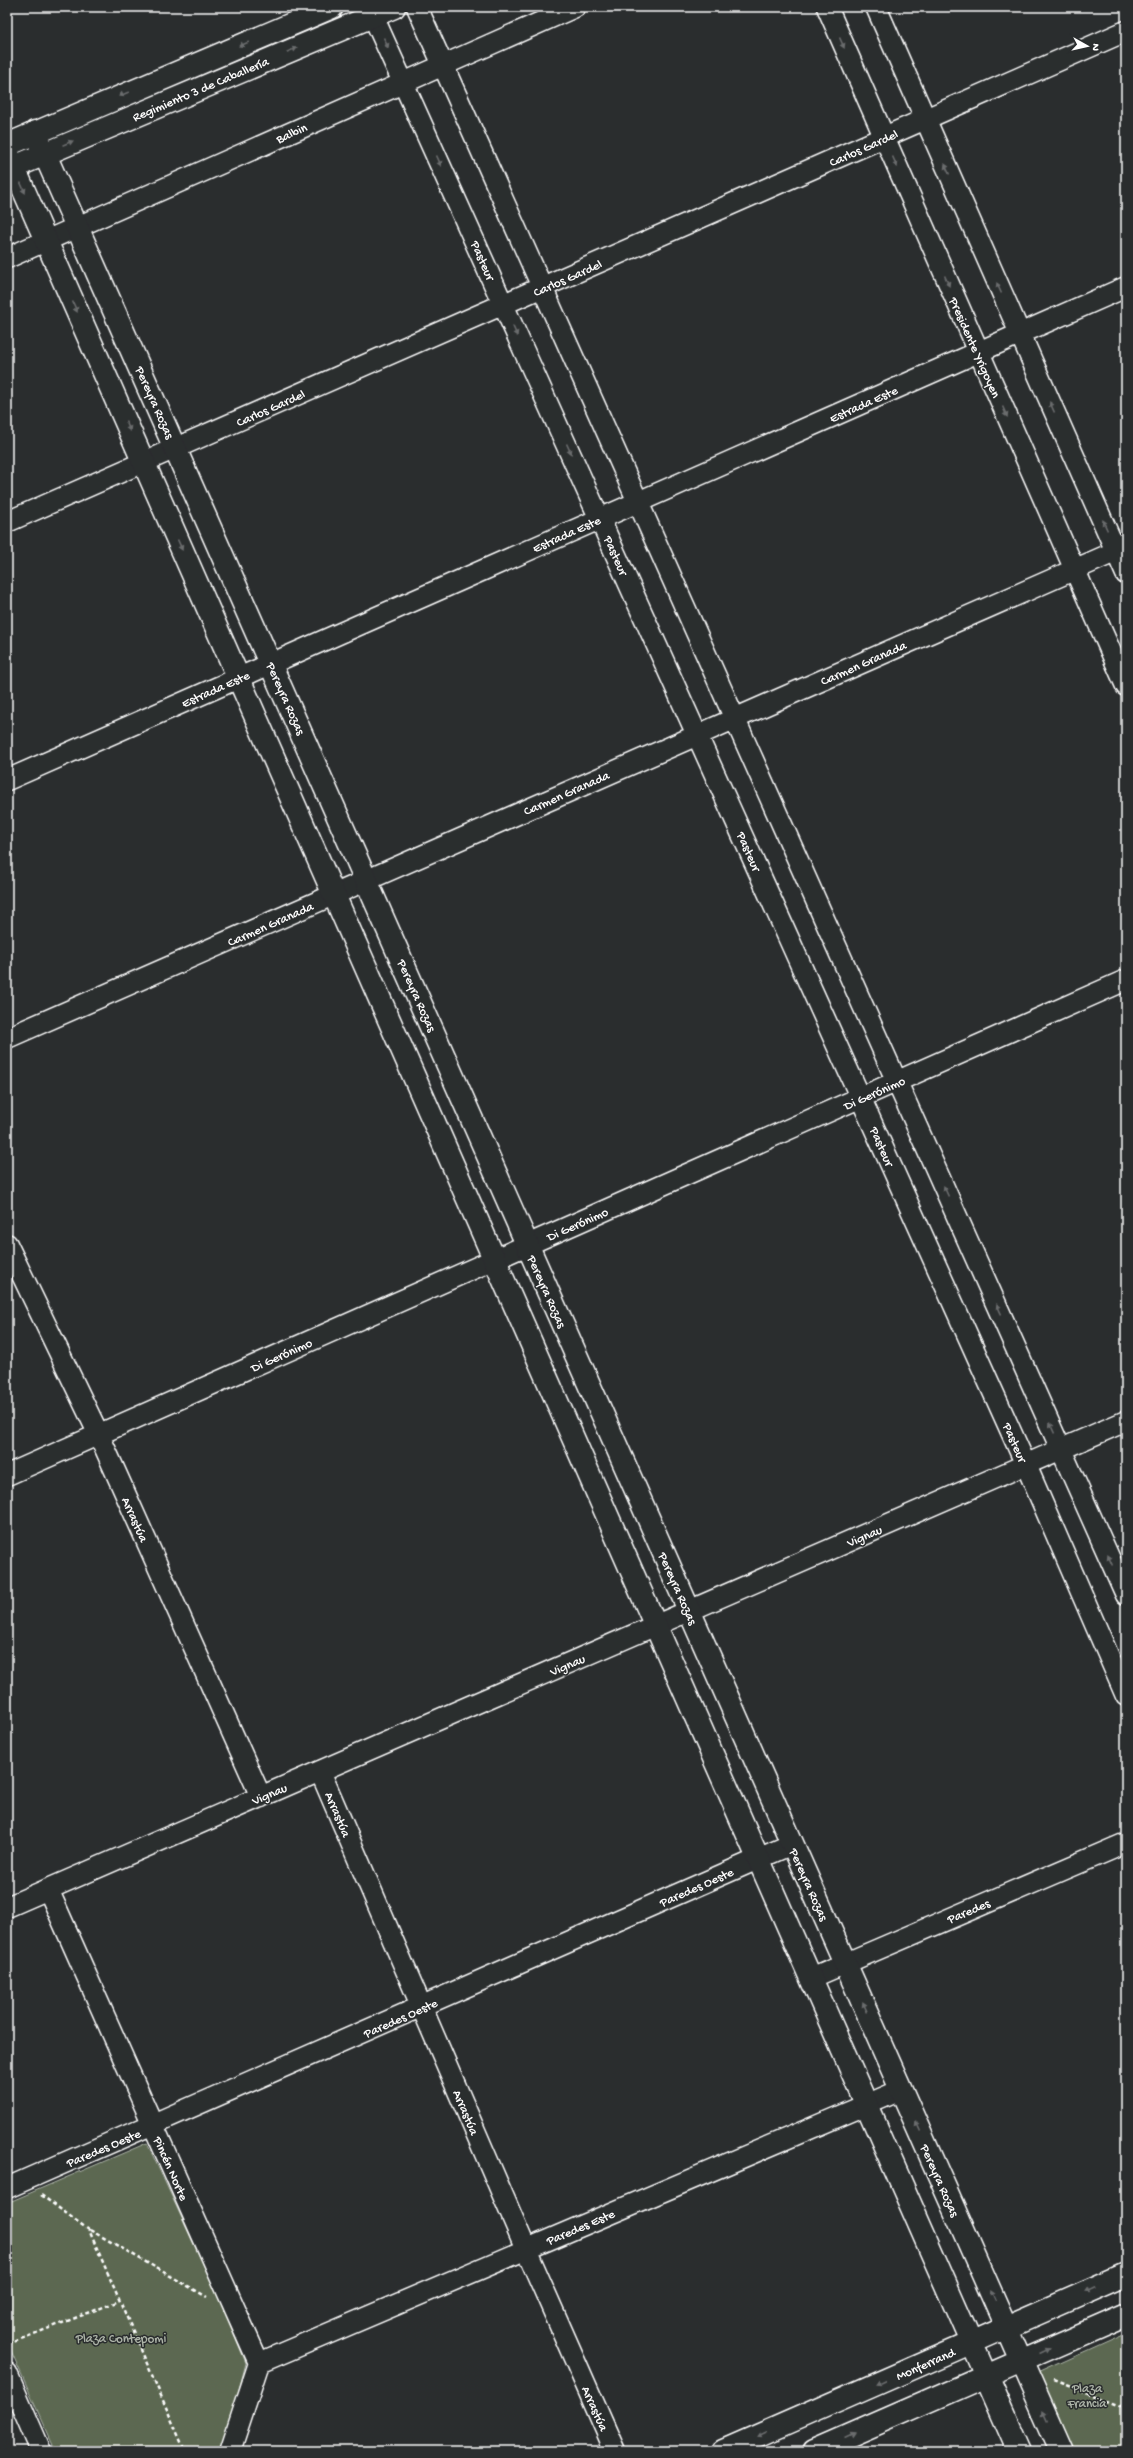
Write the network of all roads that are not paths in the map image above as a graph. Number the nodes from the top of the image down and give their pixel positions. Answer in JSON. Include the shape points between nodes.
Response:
{"nodes":[{"id":1,"x":332,"y":7,"type":"edge"},
{"id":2,"x":394,"y":7,"type":"edge"},
{"id":3,"x":417,"y":7,"type":"edge"},
{"id":4,"x":574,"y":7,"type":"edge"},
{"id":5,"x":827,"y":7,"type":"edge"},
{"id":6,"x":876,"y":7,"type":"edge"},
{"id":7,"x":372,"y":12,"type":"edge"},
{"id":8,"x":1126,"y":32,"type":"edge"},
{"id":9,"x":443,"y":65,"type":"junction"},
{"id":10,"x":404,"y":83,"type":"junction"},
{"id":11,"x":925,"y":120,"type":"junction"},
{"id":12,"x":35,"y":132,"type":"junction"},
{"id":13,"x":884,"y":138,"type":"junction"},
{"id":14,"x":7,"y":145,"type":"edge"},
{"id":15,"x":44,"y":153,"type":"junction"},
{"id":16,"x":9,"y":163,"type":"edge"},
{"id":17,"x":78,"y":226,"type":"junction"},
{"id":18,"x":46,"y":240,"type":"junction"},
{"id":19,"x":7,"y":258,"type":"edge"},
{"id":20,"x":1126,"y":287,"type":"edge"},
{"id":21,"x":542,"y":288,"type":"junction"},
{"id":22,"x":504,"y":305,"type":"junction"},
{"id":23,"x":1020,"y":334,"type":"junction"},
{"id":24,"x":978,"y":352,"type":"junction"},
{"id":25,"x":176,"y":448,"type":"junction"},
{"id":26,"x":144,"y":462,"type":"junction"},
{"id":27,"x":638,"y":502,"type":"junction"},
{"id":28,"x":600,"y":518,"type":"junction"},
{"id":29,"x":7,"y":522,"type":"edge"},
{"id":30,"x":1121,"y":549,"type":"edge"},
{"id":31,"x":1075,"y":570,"type":"junction"},
{"id":32,"x":1126,"y":574,"type":"edge"},
{"id":33,"x":271,"y":663,"type":"junction"},
{"id":34,"x":238,"y":678,"type":"junction"},
{"id":35,"x":1126,"y":686,"type":"edge"},
{"id":36,"x":735,"y":718,"type":"junction"},
{"id":37,"x":698,"y":735,"type":"junction"},
{"id":38,"x":7,"y":780,"type":"edge"},
{"id":39,"x":367,"y":880,"type":"junction"},
{"id":40,"x":334,"y":894,"type":"junction"},
{"id":41,"x":1126,"y":980,"type":"edge"},
{"id":42,"x":7,"y":1038,"type":"edge"},
{"id":43,"x":897,"y":1081,"type":"junction"},
{"id":44,"x":861,"y":1098,"type":"junction"},
{"id":45,"x":7,"y":1244,"type":"edge"},
{"id":46,"x":528,"y":1245,"type":"junction"},
{"id":47,"x":495,"y":1259,"type":"junction"},
{"id":48,"x":1126,"y":1421,"type":"edge"},
{"id":49,"x":99,"y":1435,"type":"junction"},
{"id":50,"x":1062,"y":1449,"type":"junction"},
{"id":51,"x":1026,"y":1465,"type":"junction"},
{"id":52,"x":7,"y":1475,"type":"edge"},
{"id":53,"x":1126,"y":1595,"type":"edge"},
{"id":54,"x":690,"y":1611,"type":"junction"},
{"id":55,"x":656,"y":1626,"type":"junction"},
{"id":56,"x":1126,"y":1696,"type":"edge"},
{"id":57,"x":320,"y":1771,"type":"junction"},
{"id":58,"x":261,"y":1797,"type":"junction"},
{"id":59,"x":1126,"y":1843,"type":"edge"},
{"id":60,"x":792,"y":1844,"type":"junction"},
{"id":61,"x":758,"y":1858,"type":"junction"},
{"id":62,"x":48,"y":1889,"type":"junction"},
{"id":63,"x":7,"y":1907,"type":"edge"},
{"id":64,"x":845,"y":1963,"type":"junction"},
{"id":65,"x":811,"y":1978,"type":"junction"},
{"id":66,"x":422,"y":2007,"type":"junction"},
{"id":67,"x":901,"y":2090,"type":"junction"},
{"id":68,"x":867,"y":2104,"type":"junction"},
{"id":69,"x":153,"y":2126,"type":"junction"},
{"id":70,"x":7,"y":2188,"type":"edge"},
{"id":71,"x":526,"y":2249,"type":"junction"},
{"id":72,"x":1126,"y":2275,"type":"edge"},
{"id":73,"x":1126,"y":2315,"type":"edge"},
{"id":74,"x":1006,"y":2327,"type":"junction"},
{"id":75,"x":972,"y":2342,"type":"junction"},
{"id":76,"x":1021,"y":2360,"type":"junction"},
{"id":77,"x":259,"y":2363,"type":"junction"},
{"id":78,"x":7,"y":2373,"type":"edge"},
{"id":79,"x":986,"y":2376,"type":"junction"},
{"id":80,"x":41,"y":2451,"type":"edge"},
{"id":81,"x":230,"y":2451,"type":"edge"},
{"id":82,"x":615,"y":2451,"type":"edge"},
{"id":83,"x":723,"y":2451,"type":"edge"},
{"id":84,"x":814,"y":2451,"type":"edge"},
{"id":85,"x":1019,"y":2451,"type":"edge"},
{"id":86,"x":1061,"y":2451,"type":"edge"}],
"edges":[{"from":1,"to":12,"type":"street","name":"Regimiento 3 de Caballería","one_way":true},
{"from":2,"to":7,"type":"street","name":"Regimiento 3 de Caballería"},
{"from":3,"to":9,"type":"street"},
{"from":4,"to":9,"type":"street","name":"Balbin"},
{"from":5,"to":13,"type":"street","name":"Presidente Yrigoyen","one_way":true},
{"from":6,"to":11,"type":"street"},
{"from":7,"to":10,"type":"street","name":"Pasteur","one_way":true},
{"from":15,"to":7,"type":"street","name":"Regimiento 3 de Caballería","one_way":true},
{"from":8,"to":11,"type":"street","name":"Carlos Gardel"},
{"from":9,"to":10,"type":"street","name":"Balbin"},
{"from":9,"to":21,"type":"street"},
{"from":10,"to":17,"type":"street","name":"Balbin"},
{"from":10,"to":22,"type":"street","name":"Pasteur","one_way":true},
{"from":11,"to":13,"type":"street","name":"Carlos Gardel"},
{"from":23,"to":11,"type":"street","one_way":true},
{"from":12,"to":14,"type":"street","name":"Regimiento 3 de Caballería"},
{"from":12,"to":15,"type":"street","name":"Pereyra Rozas"},
{"from":13,"to":21,"type":"street","name":"Carlos Gardel"},
{"from":13,"to":24,"type":"street","name":"Presidente Yrigoyen","one_way":true},
{"from":15,"to":16,"type":"street","name":"Regimiento 3 de Caballería"},
{"from":15,"to":17,"type":"street","name":"Pereyra Rozas"},
{"from":16,"to":18,"type":"street","one_way":true},
{"from":17,"to":18,"type":"street","name":"Balbin"},
{"from":17,"to":25,"type":"street","name":"Pereyra Rozas"},
{"from":18,"to":19,"type":"street","name":"Balbin"},
{"from":18,"to":26,"type":"street","one_way":true},
{"from":20,"to":23,"type":"street","name":"Estrada Este"},
{"from":21,"to":22,"type":"street","name":"Carlos Gardel"},
{"from":21,"to":27,"type":"street"},
{"from":22,"to":25,"type":"street","name":"Carlos Gardel"},
{"from":22,"to":28,"type":"street","name":"Pasteur","one_way":true},
{"from":23,"to":24,"type":"street","name":"Estrada Este"},
{"from":30,"to":23,"type":"street","one_way":true},
{"from":24,"to":27,"type":"street","name":"Estrada Este"},
{"from":24,"to":31,"type":"street","name":"Presidente Yrigoyen","one_way":true},
{"from":25,"to":26,"type":"street","name":"Carlos Gardel"},
{"from":25,"to":33,"type":"street","name":"Pereyra Rozas"},
{"from":26,"to":29,"type":"street","name":"Carlos Gardel"},
{"from":26,"to":34,"type":"street","one_way":true},
{"from":27,"to":28,"type":"street","name":"Estrada Este"},
{"from":27,"to":36,"type":"street"},
{"from":28,"to":33,"type":"street","name":"Estrada Este"},
{"from":28,"to":37,"type":"street","name":"Pasteur"},
{"from":30,"to":31,"type":"street","name":"Carmen Granada"},
{"from":30,"to":32,"type":"street"},
{"from":31,"to":35,"type":"street","name":"Presidente Yrigoyen"},
{"from":31,"to":36,"type":"street","name":"Carmen Granada"},
{"from":33,"to":34,"type":"street","name":"Estrada Este"},
{"from":33,"to":39,"type":"street","name":"Pereyra Rozas"},
{"from":34,"to":38,"type":"street","name":"Estrada Este"},
{"from":34,"to":40,"type":"street"},
{"from":36,"to":37,"type":"street","name":"Carmen Granada"},
{"from":36,"to":43,"type":"street"},
{"from":37,"to":39,"type":"street","name":"Carmen Granada"},
{"from":37,"to":44,"type":"street","name":"Pasteur"},
{"from":39,"to":40,"type":"street","name":"Carmen Granada"},
{"from":39,"to":46,"type":"street","name":"Pereyra Rozas"},
{"from":40,"to":42,"type":"street","name":"Carmen Granada"},
{"from":40,"to":47,"type":"street"},
{"from":41,"to":43,"type":"street","name":"Di Gerónimo"},
{"from":43,"to":44,"type":"street","name":"Di Gerónimo"},
{"from":50,"to":43,"type":"street","one_way":true},
{"from":44,"to":46,"type":"street","name":"Di Gerónimo"},
{"from":44,"to":51,"type":"street","name":"Pasteur"},
{"from":45,"to":49,"type":"street","name":"Arrastúa"},
{"from":46,"to":47,"type":"street","name":"Di Gerónimo"},
{"from":46,"to":54,"type":"street","name":"Pereyra Rozas"},
{"from":47,"to":49,"type":"street","name":"Di Gerónimo"},
{"from":47,"to":55,"type":"street"},
{"from":48,"to":50,"type":"street","name":"Vignau"},
{"from":49,"to":52,"type":"street","name":"Di Gerónimo"},
{"from":49,"to":58,"type":"street","name":"Arrastúa"},
{"from":50,"to":51,"type":"street","name":"Vignau"},
{"from":53,"to":50,"type":"street","one_way":true},
{"from":51,"to":54,"type":"street","name":"Vignau"},
{"from":51,"to":56,"type":"street","name":"Pasteur"},
{"from":54,"to":55,"type":"street","name":"Vignau"},
{"from":54,"to":60,"type":"street","name":"Pereyra Rozas"},
{"from":55,"to":57,"type":"street","name":"Vignau"},
{"from":55,"to":61,"type":"street"},
{"from":57,"to":58,"type":"street","name":"Vignau"},
{"from":57,"to":66,"type":"street","name":"Arrastúa"},
{"from":58,"to":62,"type":"street","name":"Vignau"},
{"from":59,"to":64,"type":"street","name":"Paredes"},
{"from":60,"to":61,"type":"street","name":"Paredes Oeste"},
{"from":60,"to":64,"type":"street","name":"Pereyra Rozas"},
{"from":61,"to":65,"type":"street"},
{"from":61,"to":66,"type":"street","name":"Paredes Oeste"},
{"from":62,"to":63,"type":"street","name":"Vignau"},
{"from":62,"to":69,"type":"street","name":"Pincén Norte"},
{"from":64,"to":65,"type":"street","name":"Paredes"},
{"from":67,"to":64,"type":"street","name":"Pereyra Rozas","one_way":true},
{"from":65,"to":68,"type":"street"},
{"from":66,"to":69,"type":"street","name":"Paredes Oeste"},
{"from":66,"to":71,"type":"street","name":"Arrastúa"},
{"from":67,"to":68,"type":"street","name":"Paredes Este"},
{"from":74,"to":67,"type":"street","name":"Pereyra Rozas","one_way":true},
{"from":68,"to":71,"type":"street","name":"Paredes Este"},
{"from":68,"to":75,"type":"street"},
{"from":69,"to":70,"type":"street","name":"Paredes Oeste"},
{"from":69,"to":77,"type":"street","name":"Pincén Norte"},
{"from":71,"to":77,"type":"street","name":"Paredes Este"},
{"from":71,"to":82,"type":"street","name":"Arrastúa"},
{"from":72,"to":74,"type":"street","name":"Monferrand","one_way":true},
{"from":76,"to":73,"type":"street","one_way":true},
{"from":74,"to":75,"type":"street","name":"Monferrand"},
{"from":74,"to":76,"type":"street","name":"Pereyra Rozas"},
{"from":75,"to":79,"type":"street"},
{"from":75,"to":83,"type":"street","name":"Monferrand","one_way":true},
{"from":76,"to":79,"type":"street"},
{"from":86,"to":76,"type":"street","name":"Pereyra Rozas","one_way":true},
{"from":77,"to":81,"type":"street"},
{"from":78,"to":80,"type":"street"},
{"from":84,"to":79,"type":"street","one_way":true},
{"from":79,"to":85,"type":"street"}]}
